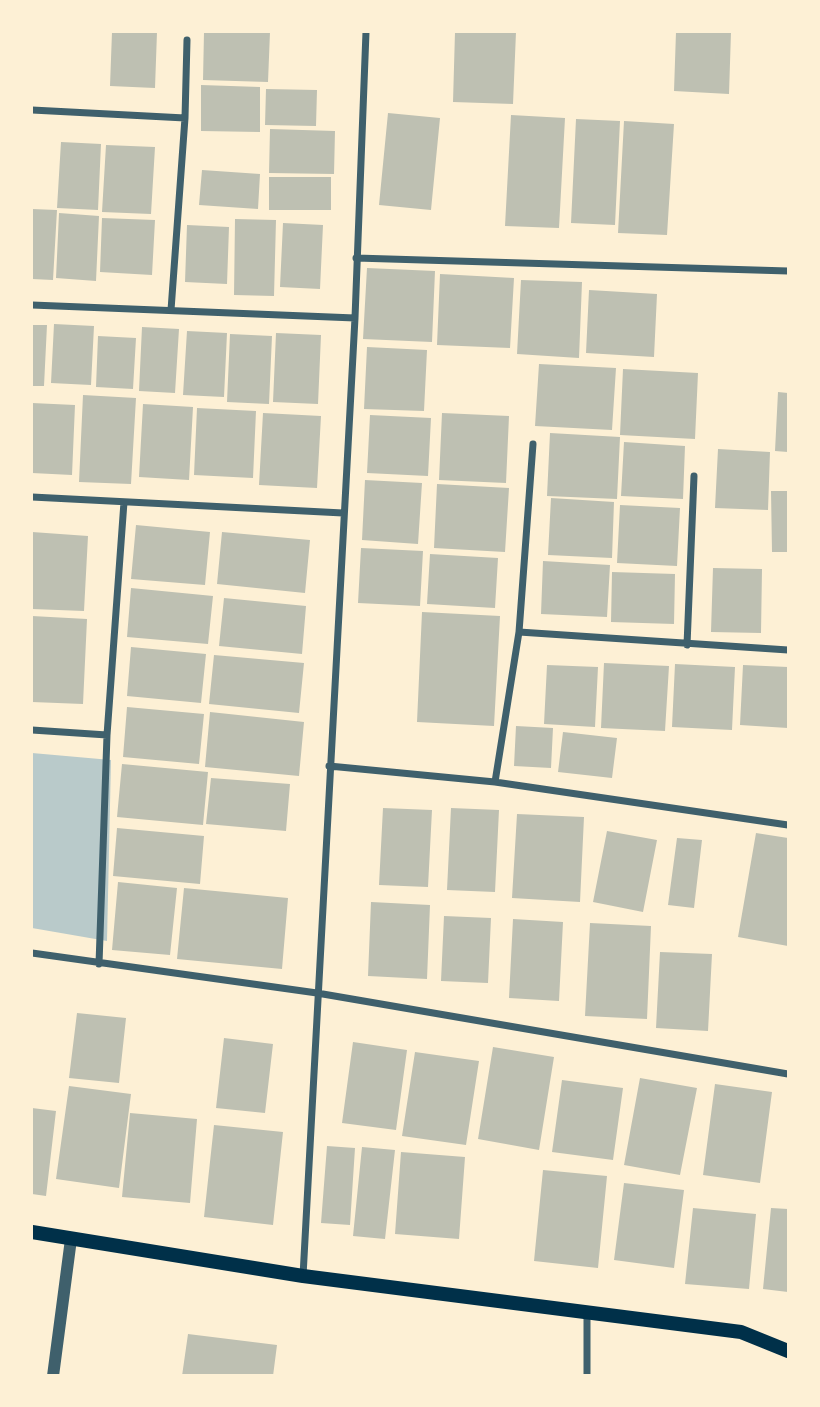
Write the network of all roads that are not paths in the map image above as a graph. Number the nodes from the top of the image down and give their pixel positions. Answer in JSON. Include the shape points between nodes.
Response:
{"nodes":[{"id":1,"x":366,"y":32,"type":"edge"},
{"id":2,"x":187,"y":40,"type":"dead end"},
{"id":3,"x":32,"y":110,"type":"edge"},
{"id":4,"x":185,"y":118,"type":"junction"},
{"id":5,"x":356,"y":258,"type":"junction"},
{"id":6,"x":789,"y":271,"type":"edge"},
{"id":7,"x":32,"y":305,"type":"edge"},
{"id":8,"x":171,"y":310,"type":"junction"},
{"id":9,"x":355,"y":318,"type":"junction"},
{"id":10,"x":533,"y":444,"type":"dead end"},
{"id":11,"x":694,"y":476,"type":"dead end"},
{"id":12,"x":32,"y":497,"type":"edge"},
{"id":13,"x":124,"y":502,"type":"junction"},
{"id":14,"x":342,"y":513,"type":"junction"},
{"id":15,"x":519,"y":632,"type":"junction"},
{"id":16,"x":687,"y":645,"type":"junction"},
{"id":17,"x":789,"y":650,"type":"edge"},
{"id":18,"x":32,"y":730,"type":"edge"},
{"id":19,"x":107,"y":735,"type":"junction"},
{"id":20,"x":329,"y":766,"type":"junction"},
{"id":21,"x":495,"y":782,"type":"junction"},
{"id":22,"x":789,"y":825,"type":"edge"},
{"id":23,"x":32,"y":953,"type":"edge"},
{"id":24,"x":99,"y":964,"type":"junction"},
{"id":25,"x":317,"y":993,"type":"junction"},
{"id":26,"x":789,"y":1073,"type":"edge"},
{"id":27,"x":32,"y":1232,"type":"edge"},
{"id":28,"x":71,"y":1239,"type":"junction"},
{"id":29,"x":303,"y":1276,"type":"junction"},
{"id":30,"x":587,"y":1311,"type":"junction"},
{"id":31,"x":789,"y":1351,"type":"edge"},
{"id":32,"x":53,"y":1376,"type":"edge"},
{"id":33,"x":587,"y":1376,"type":"edge"}],
"edges":[{"from":1,"to":5,"type":"street"},
{"from":2,"to":4,"type":"street"},
{"from":3,"to":4,"type":"street"},
{"from":4,"to":8,"type":"street"},
{"from":5,"to":6,"type":"street"},
{"from":5,"to":9,"type":"street"},
{"from":7,"to":8,"type":"street"},
{"from":8,"to":9,"type":"street"},
{"from":9,"to":14,"type":"street"},
{"from":10,"to":15,"type":"street"},
{"from":11,"to":16,"type":"street"},
{"from":12,"to":13,"type":"street"},
{"from":13,"to":14,"type":"street"},
{"from":13,"to":19,"type":"street"},
{"from":14,"to":20,"type":"street"},
{"from":15,"to":16,"type":"street"},
{"from":15,"to":21,"type":"street"},
{"from":16,"to":17,"type":"street"},
{"from":18,"to":19,"type":"street"},
{"from":19,"to":24,"type":"street"},
{"from":20,"to":21,"type":"street"},
{"from":20,"to":25,"type":"street"},
{"from":21,"to":22,"type":"street"},
{"from":23,"to":24,"type":"street"},
{"from":24,"to":25,"type":"street"},
{"from":25,"to":26,"type":"street"},
{"from":25,"to":29,"type":"street"},
{"from":27,"to":28,"type":"main road"},
{"from":28,"to":29,"type":"main road"},
{"from":28,"to":32,"type":"street"},
{"from":29,"to":30,"type":"main road"},
{"from":30,"to":31,"type":"main road","via":[[741,1332]]},
{"from":30,"to":33,"type":"street"}]}
